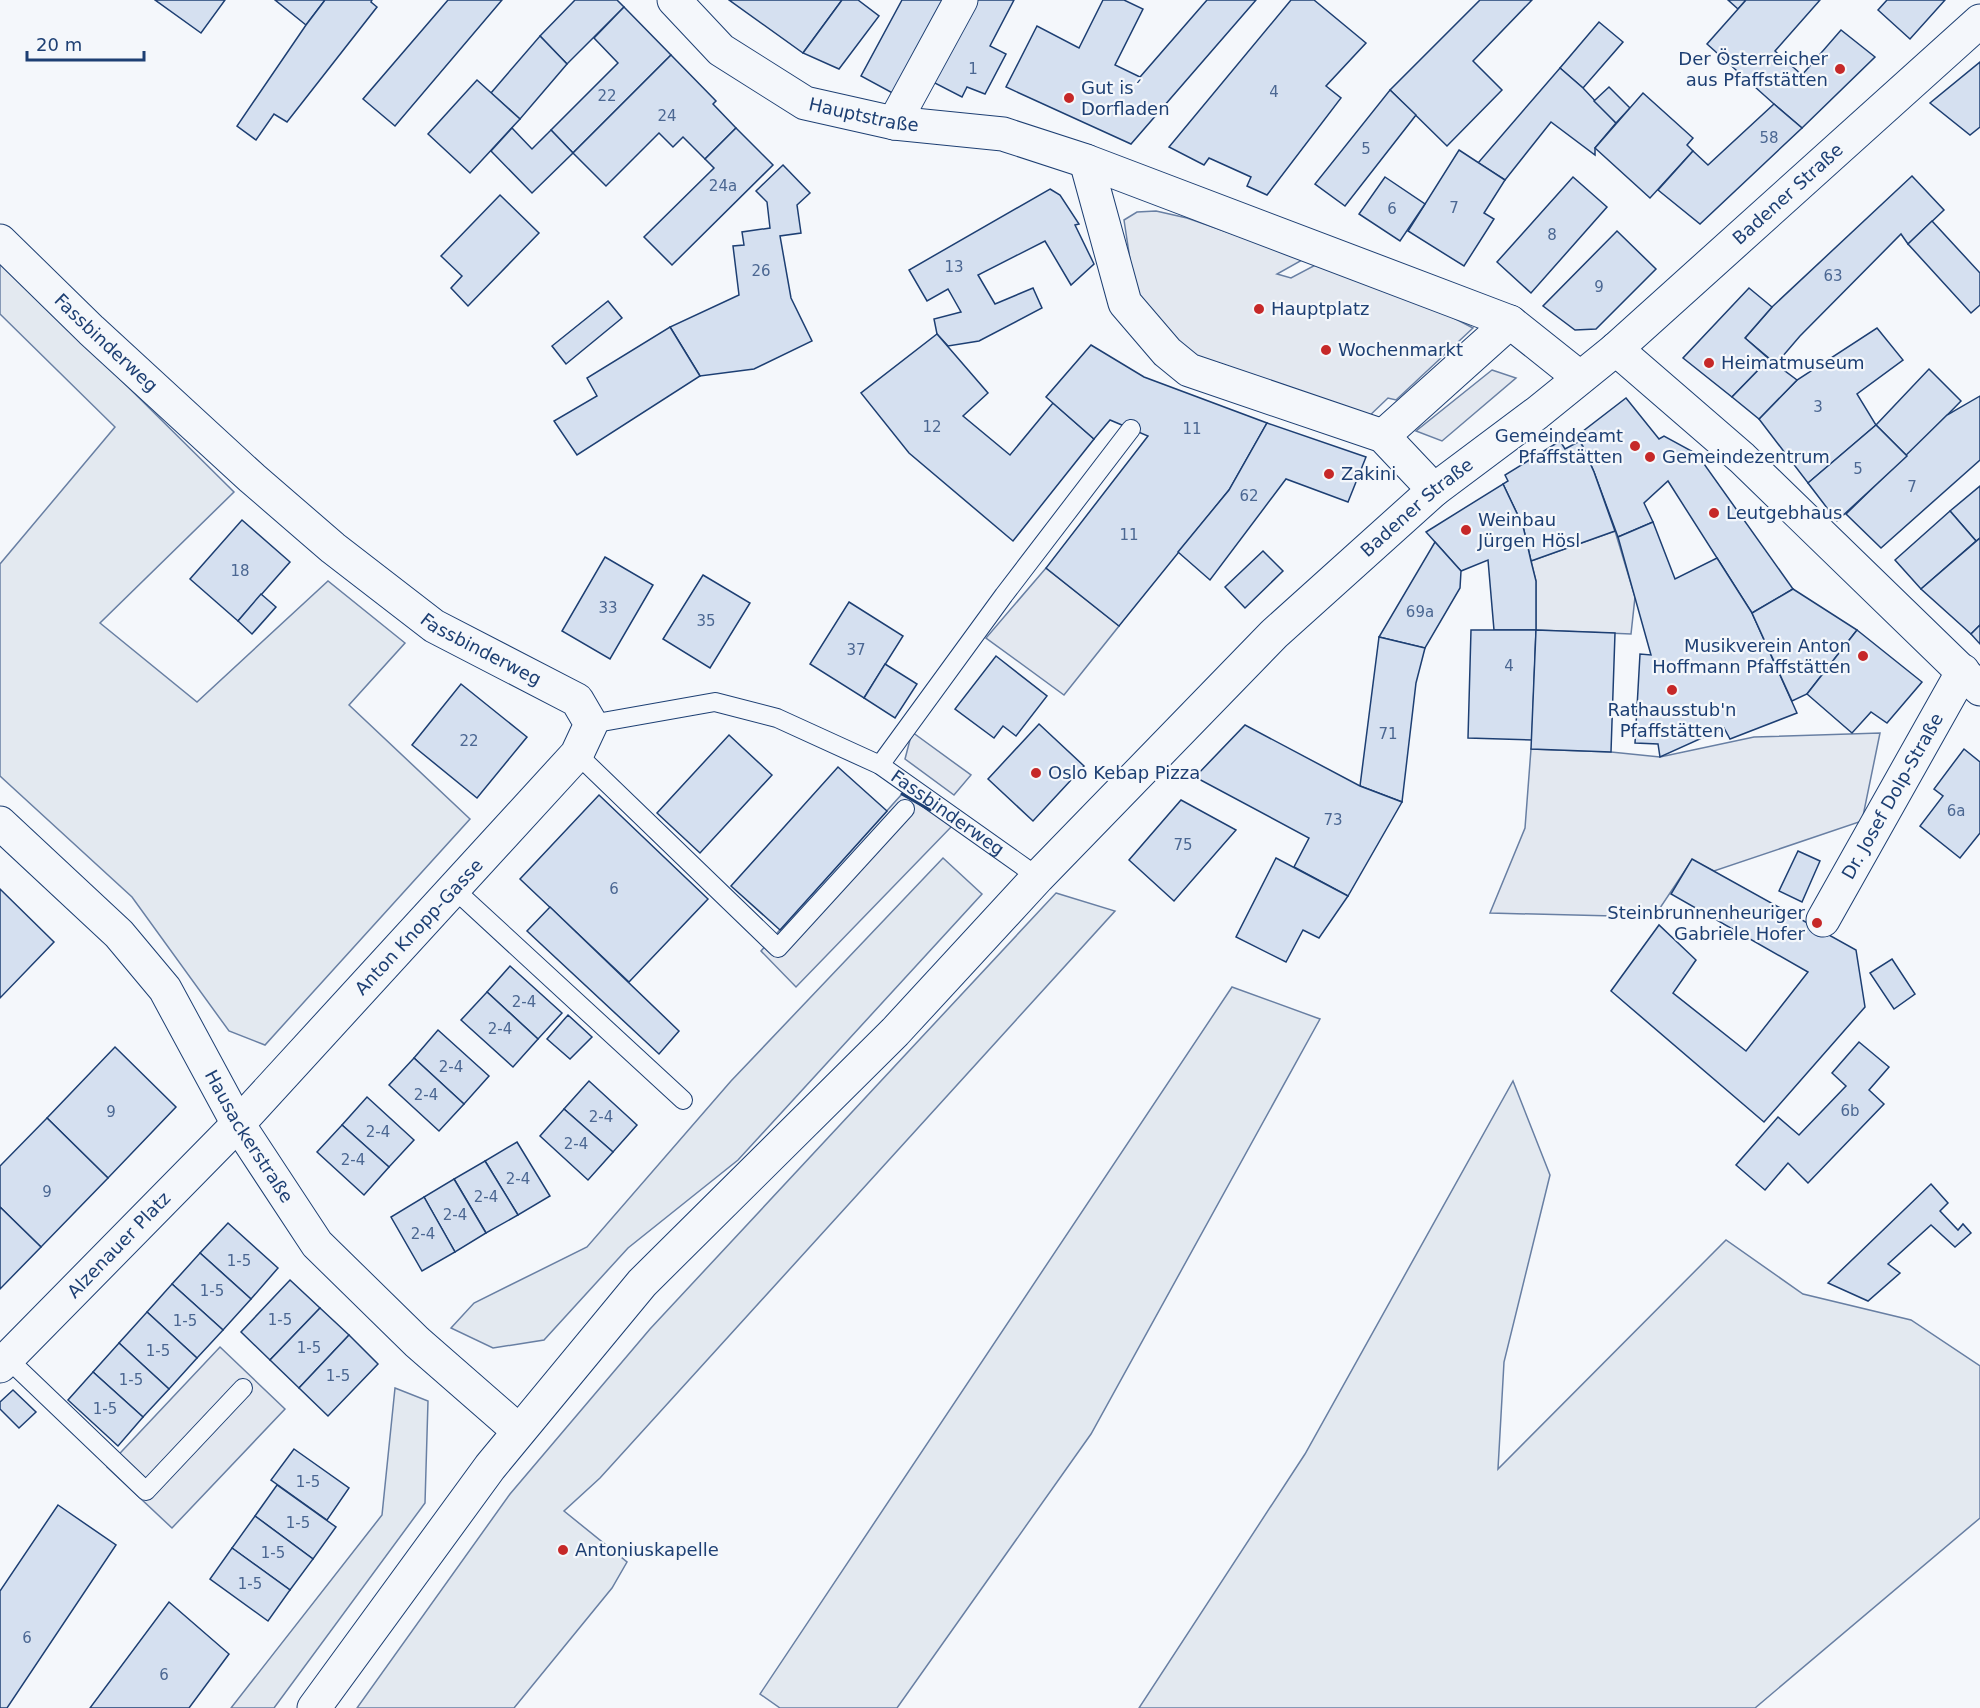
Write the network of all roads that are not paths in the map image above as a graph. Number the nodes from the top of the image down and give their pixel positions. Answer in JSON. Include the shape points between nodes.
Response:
{"nodes":[{"id":1,"x":674,"y":0,"type":"edge"},
{"id":2,"x":961,"y":0,"type":"edge"},
{"id":3,"x":1980,"y":21,"type":"edge"},
{"id":4,"x":894,"y":123,"type":"junction"},
{"id":5,"x":1086,"y":161,"type":"junction"},
{"id":6,"x":0,"y":241,"type":"edge"},
{"id":7,"x":1510,"y":322,"type":"junction"},
{"id":8,"x":1616,"y":349,"type":"junction"},
{"id":9,"x":1579,"y":377,"type":"junction"},
{"id":10,"x":1131,"y":429,"type":"dead end"},
{"id":11,"x":1383,"y":436,"type":"junction"},
{"id":12,"x":1434,"y":490,"type":"junction"},
{"id":13,"x":1972,"y":680,"type":"edge"},
{"id":14,"x":591,"y":724,"type":"junction"},
{"id":15,"x":577,"y":754,"type":"junction"},
{"id":16,"x":880,"y":765,"type":"junction"},
{"id":17,"x":904,"y":809,"type":"dead end"},
{"id":18,"x":0,"y":823,"type":"edge"},
{"id":19,"x":1038,"y":877,"type":"junction"},
{"id":20,"x":454,"y":889,"type":"junction"},
{"id":21,"x":1823,"y":920,"type":"dead end"},
{"id":22,"x":683,"y":1100,"type":"dead end"},
{"id":23,"x":238,"y":1124,"type":"junction"},
{"id":24,"x":4,"y":1363,"type":"edge"},
{"id":25,"x":243,"y":1388,"type":"dead end"},
{"id":26,"x":519,"y":1431,"type":"junction"},
{"id":27,"x":314,"y":1708,"type":"edge"}],
"edges":[{"from":1,"to":4,"type":"street","name":"Hauptstraße","via":[[721,50],[804,103]]},
{"from":2,"to":4,"type":"street"},
{"from":3,"to":8,"type":"street","name":"Badener Straße"},
{"from":4,"to":5,"type":"street","name":"Hauptstraße","via":[[1003,134]]},
{"from":5,"to":7,"type":"street"},
{"from":5,"to":11,"type":"street","via":[[1125,303],[1167,352],[1189,370]]},
{"from":6,"to":14,"type":"street","name":"Fassbinderweg","via":[[108,346],[333,548],[434,626],[577,700]]},
{"from":7,"to":9,"type":"street"},
{"from":7,"to":11,"type":"street"},
{"from":8,"to":9,"type":"street","name":"Badener Straße"},
{"from":8,"to":13,"type":"street","name":"Dr. Josef Dolp-Straße","via":[[1742,458]]},
{"from":9,"to":12,"type":"street","name":"Badener Straße"},
{"from":10,"to":16,"type":"lane"},
{"from":11,"to":12,"type":"street"},
{"from":12,"to":19,"type":"street","name":"Badener Straße","via":[[1274,634]]},
{"from":13,"to":21,"type":"street","name":"Dr. Josef Dolp-Straße"},
{"from":14,"to":15,"type":"street","name":"Anton Knopp-Gasse"},
{"from":14,"to":16,"type":"lane","name":"Fassbinderweg","via":[[715,702],[777,718]]},
{"from":15,"to":17,"type":"lane","via":[[778,948]]},
{"from":15,"to":20,"type":"street","name":"Anton Knopp-Gasse"},
{"from":16,"to":19,"type":"lane","name":"Fassbinderweg"},
{"from":18,"to":23,"type":"street","name":"Hausackerstraße","via":[[119,934],[165,989]]},
{"from":19,"to":26,"type":"street","name":"Badener Straße","via":[[895,1032],[642,1283]]},
{"from":20,"to":22,"type":"lane"},
{"from":20,"to":23,"type":"street","name":"Anton Knopp-Gasse"},
{"from":23,"to":24,"type":"street","name":"Alzenauer Platz"},
{"from":23,"to":26,"type":"street","name":"Hausackerstraße","via":[[317,1245],[417,1342]]},
{"from":24,"to":25,"type":"lane","via":[[146,1491]]},
{"from":26,"to":27,"type":"street","name":"Badener Straße"}]}
